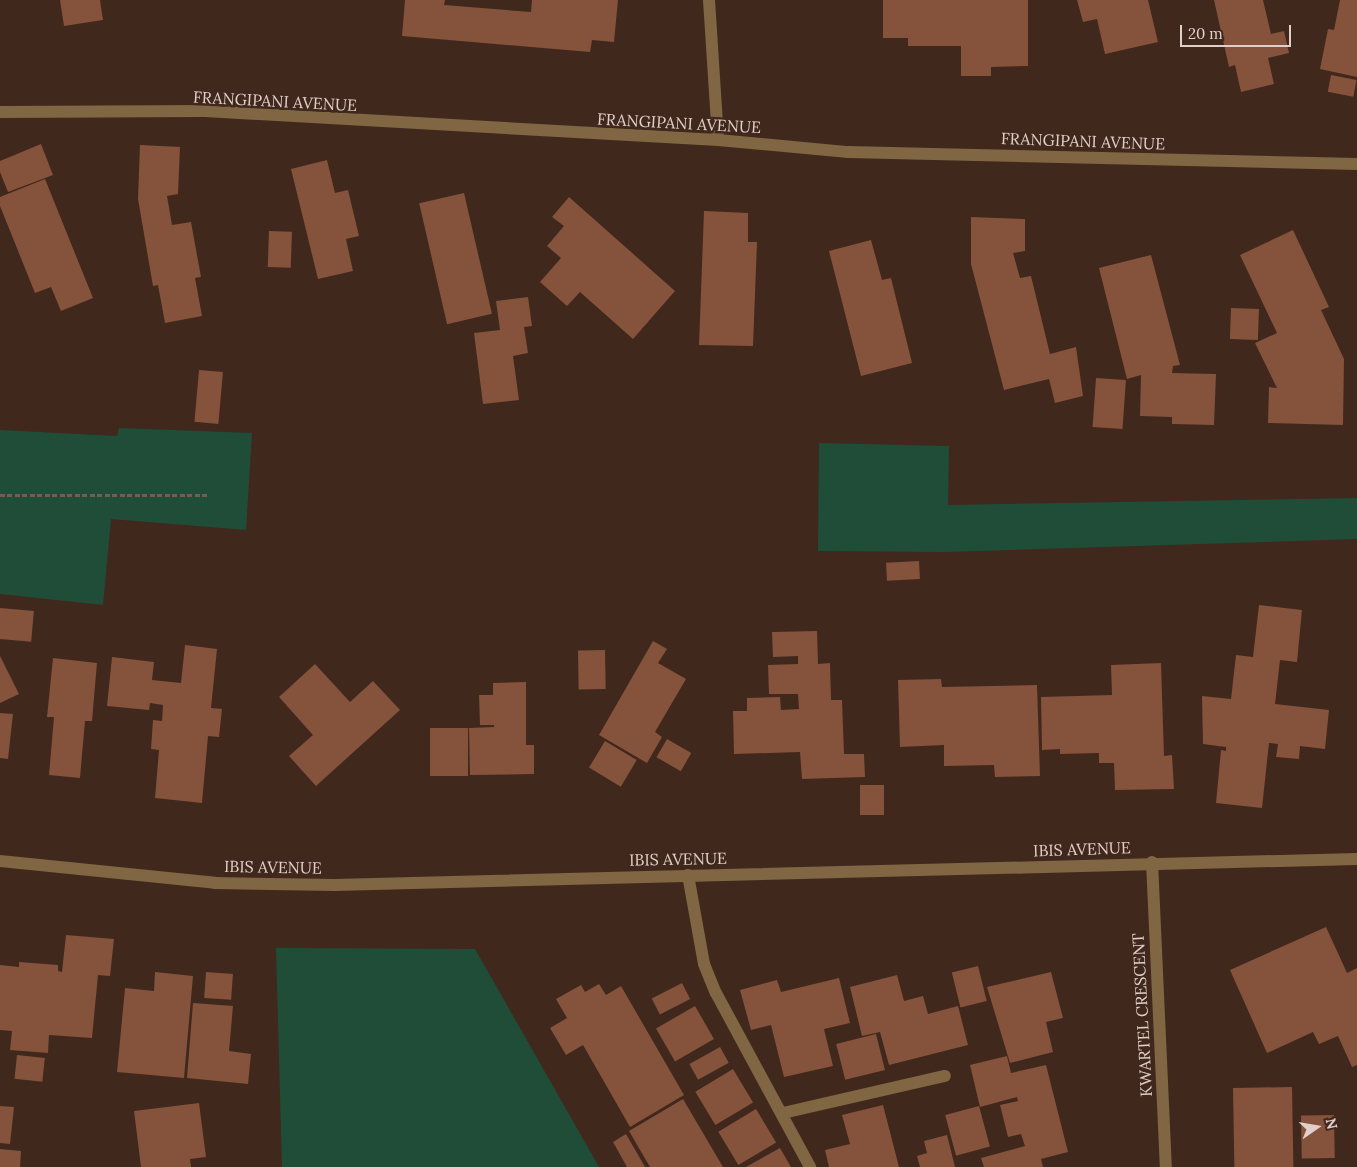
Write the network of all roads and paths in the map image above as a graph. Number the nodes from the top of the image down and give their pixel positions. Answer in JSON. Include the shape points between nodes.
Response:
{"nodes":[{"id":1,"x":709,"y":0,"type":"edge"},
{"id":2,"x":0,"y":112,"type":"edge"},
{"id":3,"x":718,"y":140,"type":"junction"},
{"id":4,"x":1357,"y":164,"type":"edge"},
{"id":5,"x":0,"y":495,"type":"edge"},
{"id":6,"x":207,"y":495,"type":"dead end"},
{"id":7,"x":1357,"y":859,"type":"edge"},
{"id":8,"x":0,"y":861,"type":"edge"},
{"id":9,"x":1152,"y":862,"type":"junction"},
{"id":10,"x":688,"y":875,"type":"junction"},
{"id":11,"x":945,"y":1076,"type":"dead end"},
{"id":12,"x":783,"y":1113,"type":"junction"},
{"id":13,"x":810,"y":1167,"type":"edge"},
{"id":14,"x":1166,"y":1167,"type":"edge"}],
"edges":[{"from":1,"to":3,"type":"street"},
{"from":2,"to":3,"type":"street","name":"FRANGIPANI AVENUE","via":[[205,111]]},
{"from":3,"to":4,"type":"street","name":"FRANGIPANI AVENUE","via":[[848,152]]},
{"from":5,"to":6,"type":"path"},
{"from":7,"to":9,"type":"street","name":"IBIS AVENUE"},
{"from":8,"to":10,"type":"street","name":"IBIS AVENUE","via":[[215,883],[335,884]]},
{"from":9,"to":10,"type":"street","name":"IBIS AVENUE"},
{"from":9,"to":14,"type":"street","name":"KWARTEL CRESCENT"},
{"from":10,"to":12,"type":"street","via":[[704,964],[716,993]]},
{"from":11,"to":12,"type":"street"},
{"from":12,"to":13,"type":"street"}]}
